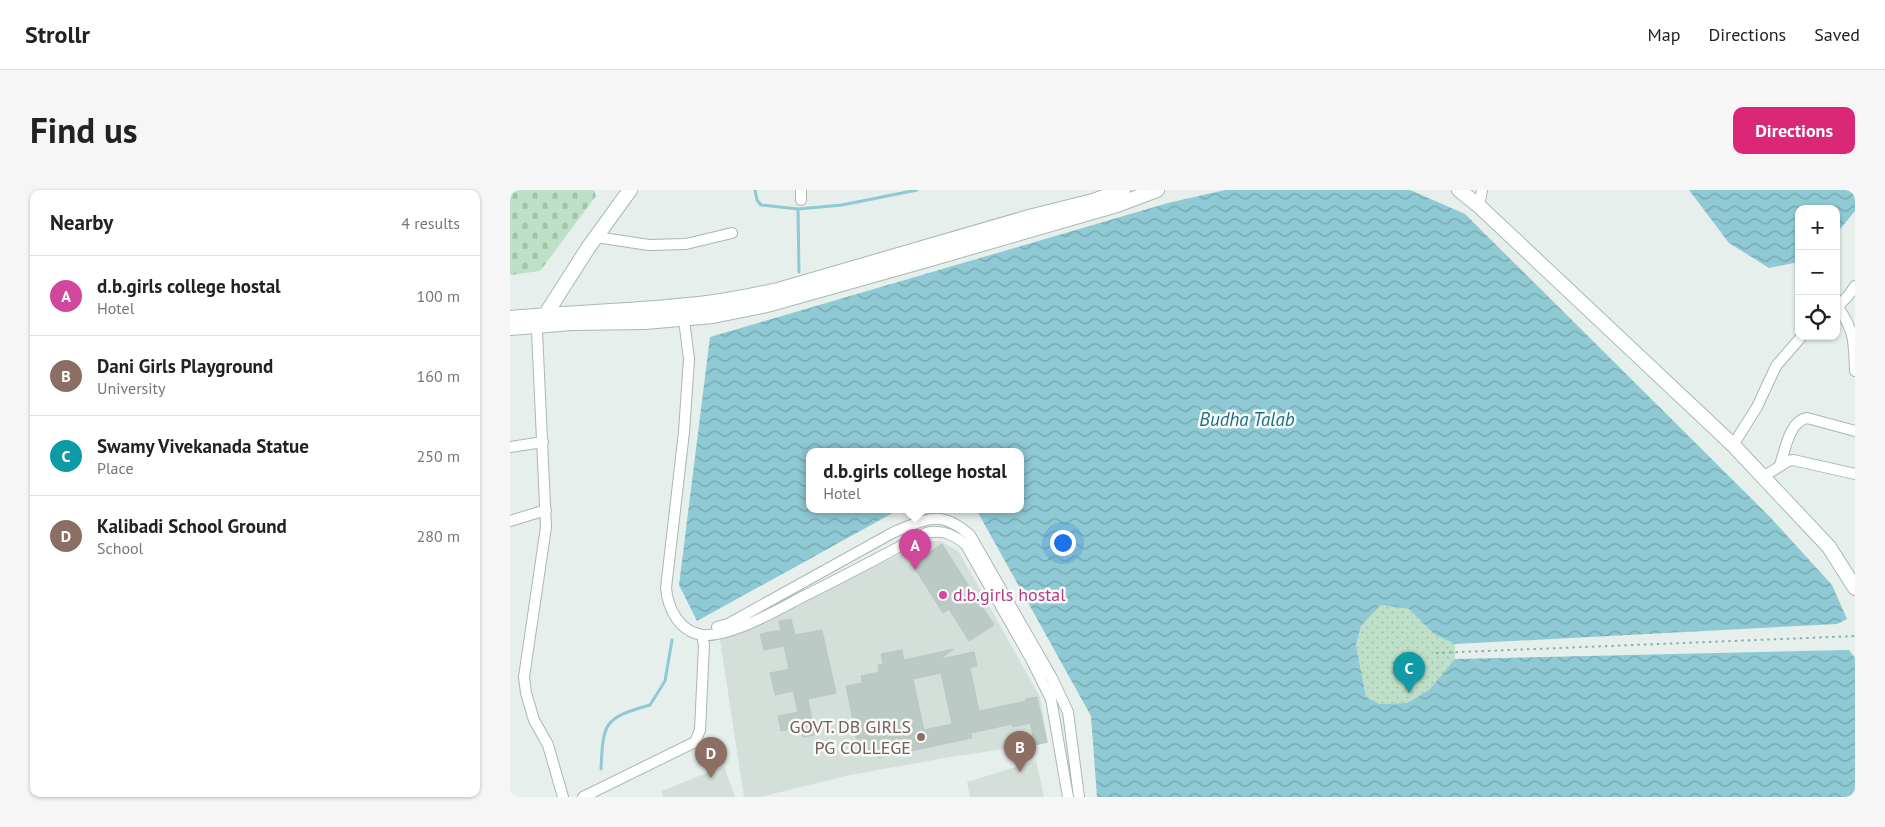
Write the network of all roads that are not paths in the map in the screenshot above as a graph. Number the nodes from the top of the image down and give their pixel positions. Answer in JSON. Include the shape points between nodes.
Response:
{"nodes":[{"id":1,"x":630,"y":190,"type":"edge"},
{"id":2,"x":1157,"y":190,"type":"edge"},
{"id":3,"x":1459,"y":190,"type":"edge"},
{"id":4,"x":1482,"y":190,"type":"edge"},
{"id":5,"x":1116,"y":195,"type":"edge"},
{"id":6,"x":1479,"y":206,"type":"junction"},
{"id":7,"x":732,"y":233,"type":"dead end"},
{"id":8,"x":596,"y":238,"type":"junction"},
{"id":9,"x":1855,"y":286,"type":"edge"},
{"id":10,"x":1840,"y":304,"type":"edge"},
{"id":11,"x":1840,"y":310,"type":"edge"},
{"id":12,"x":683,"y":311,"type":"junction"},
{"id":13,"x":510,"y":318,"type":"edge"},
{"id":14,"x":542,"y":320,"type":"junction"},
{"id":15,"x":1852,"y":322,"type":"edge"},
{"id":16,"x":510,"y":328,"type":"edge"},
{"id":17,"x":1799,"y":340,"type":"edge"},
{"id":18,"x":1855,"y":371,"type":"edge"},
{"id":19,"x":1855,"y":431,"type":"edge"},
{"id":20,"x":543,"y":442,"type":"junction"},
{"id":21,"x":1733,"y":445,"type":"junction"},
{"id":22,"x":510,"y":447,"type":"edge"},
{"id":23,"x":1780,"y":465,"type":"junction"},
{"id":24,"x":1855,"y":474,"type":"edge"},
{"id":25,"x":1763,"y":477,"type":"junction"},
{"id":26,"x":546,"y":510,"type":"junction"},
{"id":27,"x":510,"y":521,"type":"edge"},
{"id":28,"x":1855,"y":588,"type":"edge"},
{"id":29,"x":686,"y":628,"type":"junction"},
{"id":30,"x":702,"y":634,"type":"junction"},
{"id":31,"x":563,"y":797,"type":"edge"},
{"id":32,"x":583,"y":797,"type":"edge"},
{"id":33,"x":1068,"y":797,"type":"edge"},
{"id":34,"x":1079,"y":797,"type":"edge"}],
"edges":[{"from":1,"to":8,"type":"street"},
{"from":2,"to":5,"type":"street"},
{"from":3,"to":6,"type":"street"},
{"from":4,"to":6,"type":"street"},
{"from":5,"to":12,"type":"street","via":[[927,260],[766,305],[713,316]]},
{"from":6,"to":21,"type":"street"},
{"from":7,"to":8,"type":"street","via":[[686,244],[649,245]]},
{"from":8,"to":14,"type":"street"},
{"from":9,"to":10,"type":"street"},
{"from":11,"to":15,"type":"street"},
{"from":12,"to":14,"type":"street"},
{"from":12,"to":29,"type":"street","via":[[689,359],[686,414],[666,588],[667,602],[674,616]]},
{"from":13,"to":14,"type":"street"},
{"from":14,"to":16,"type":"street"},
{"from":14,"to":20,"type":"street","via":[[537,330]]},
{"from":15,"to":18,"type":"street"},
{"from":17,"to":21,"type":"street","via":[[1776,366],[1758,407]]},
{"from":19,"to":23,"type":"street","via":[[1802,419],[1794,427]]},
{"from":20,"to":22,"type":"street"},
{"from":20,"to":26,"type":"street"},
{"from":21,"to":25,"type":"street"},
{"from":23,"to":24,"type":"street","via":[[1793,460]]},
{"from":23,"to":25,"type":"street"},
{"from":25,"to":28,"type":"street","via":[[1829,548]]},
{"from":26,"to":27,"type":"street"},
{"from":26,"to":31,"type":"street","via":[[543,554],[524,676],[534,720],[548,745]]},
{"from":29,"to":30,"type":"street"},
{"from":29,"to":34,"type":"street","via":[[710,629],[728,624],[894,532],[918,522],[936,518],[948,520],[970,535],[1062,699],[1068,712]]},
{"from":30,"to":32,"type":"street","via":[[700,730],[695,742]]},
{"from":30,"to":33,"type":"street","via":[[715,634],[762,618],[926,532],[949,533],[966,545],[1051,698]]}]}
